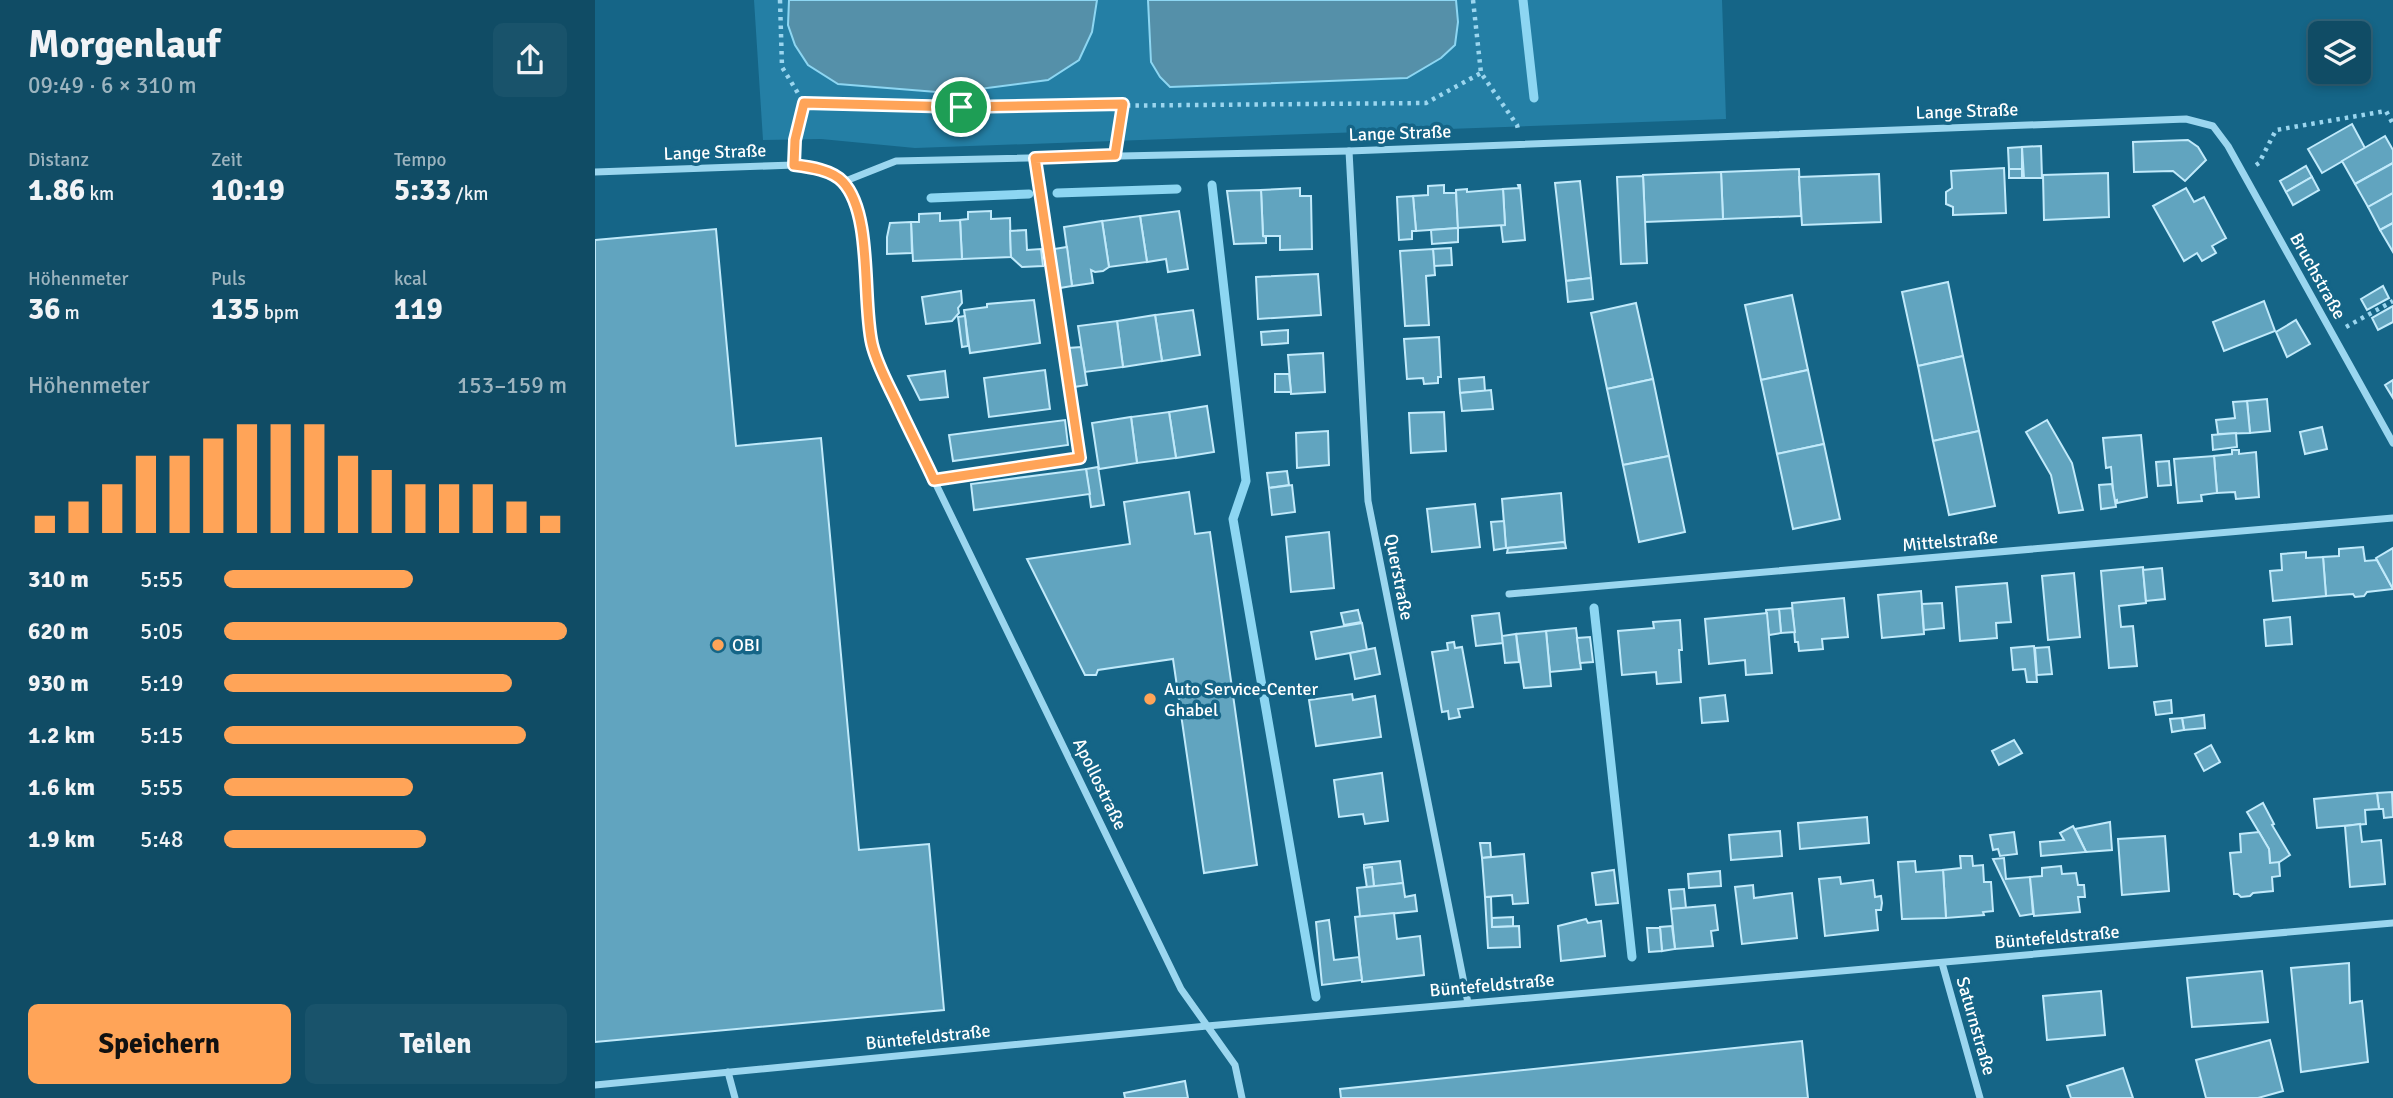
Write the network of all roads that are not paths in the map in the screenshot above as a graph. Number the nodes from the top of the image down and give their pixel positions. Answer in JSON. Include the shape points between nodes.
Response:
{"nodes":[{"id":1,"x":2213,"y":126,"type":"joint"},
{"id":2,"x":1349,"y":151,"type":"junction"},
{"id":3,"x":1035,"y":158,"type":"junction"},
{"id":4,"x":595,"y":172,"type":"edge"},
{"id":5,"x":843,"y":182,"type":"junction"},
{"id":6,"x":2393,"y":443,"type":"edge"},
{"id":7,"x":934,"y":480,"type":"junction"},
{"id":8,"x":2393,"y":518,"type":"edge"},
{"id":9,"x":1509,"y":594,"type":"dead end"},
{"id":10,"x":2393,"y":923,"type":"edge"},
{"id":11,"x":1941,"y":963,"type":"junction"},
{"id":12,"x":1468,"y":1003,"type":"junction"},
{"id":13,"x":1207,"y":1026,"type":"junction"},
{"id":14,"x":728,"y":1072,"type":"junction"},
{"id":15,"x":595,"y":1085,"type":"edge"},
{"id":16,"x":735,"y":1098,"type":"edge"},
{"id":17,"x":1242,"y":1098,"type":"edge"},
{"id":18,"x":1980,"y":1098,"type":"edge"}],
"edges":[{"from":1,"to":2,"type":"street","name":"Lange Straße","via":[[2186,119]]},
{"from":1,"to":6,"type":"street","name":"Bruchstraße"},
{"from":2,"to":3,"type":"street","name":"Lange Straße"},
{"from":2,"to":12,"type":"street","name":"Querstraße","via":[[1368,501]]},
{"from":3,"to":5,"type":"street","name":"Lange Straße","via":[[896,161]]},
{"from":3,"to":7,"type":"lane","via":[[1080,458]]},
{"from":4,"to":5,"type":"street","name":"Lange Straße","via":[[794,165],[820,169]]},
{"from":5,"to":7,"type":"street","name":"Apollostraße","via":[[862,231],[872,346]]},
{"from":7,"to":13,"type":"street","name":"Apollostraße","via":[[1181,989]]},
{"from":8,"to":9,"type":"street","name":"Mittelstraße"},
{"from":10,"to":11,"type":"street","name":"Büntefeldstraße"},
{"from":11,"to":12,"type":"street","name":"Büntefeldstraße"},
{"from":11,"to":18,"type":"street","name":"Saturnstraße"},
{"from":12,"to":13,"type":"street","name":"Büntefeldstraße"},
{"from":13,"to":14,"type":"street","name":"Büntefeldstraße"},
{"from":13,"to":17,"type":"street","name":"Apollostraße","via":[[1235,1065]]},
{"from":14,"to":15,"type":"street","name":"Büntefeldstraße"},
{"from":14,"to":16,"type":"street"}]}
